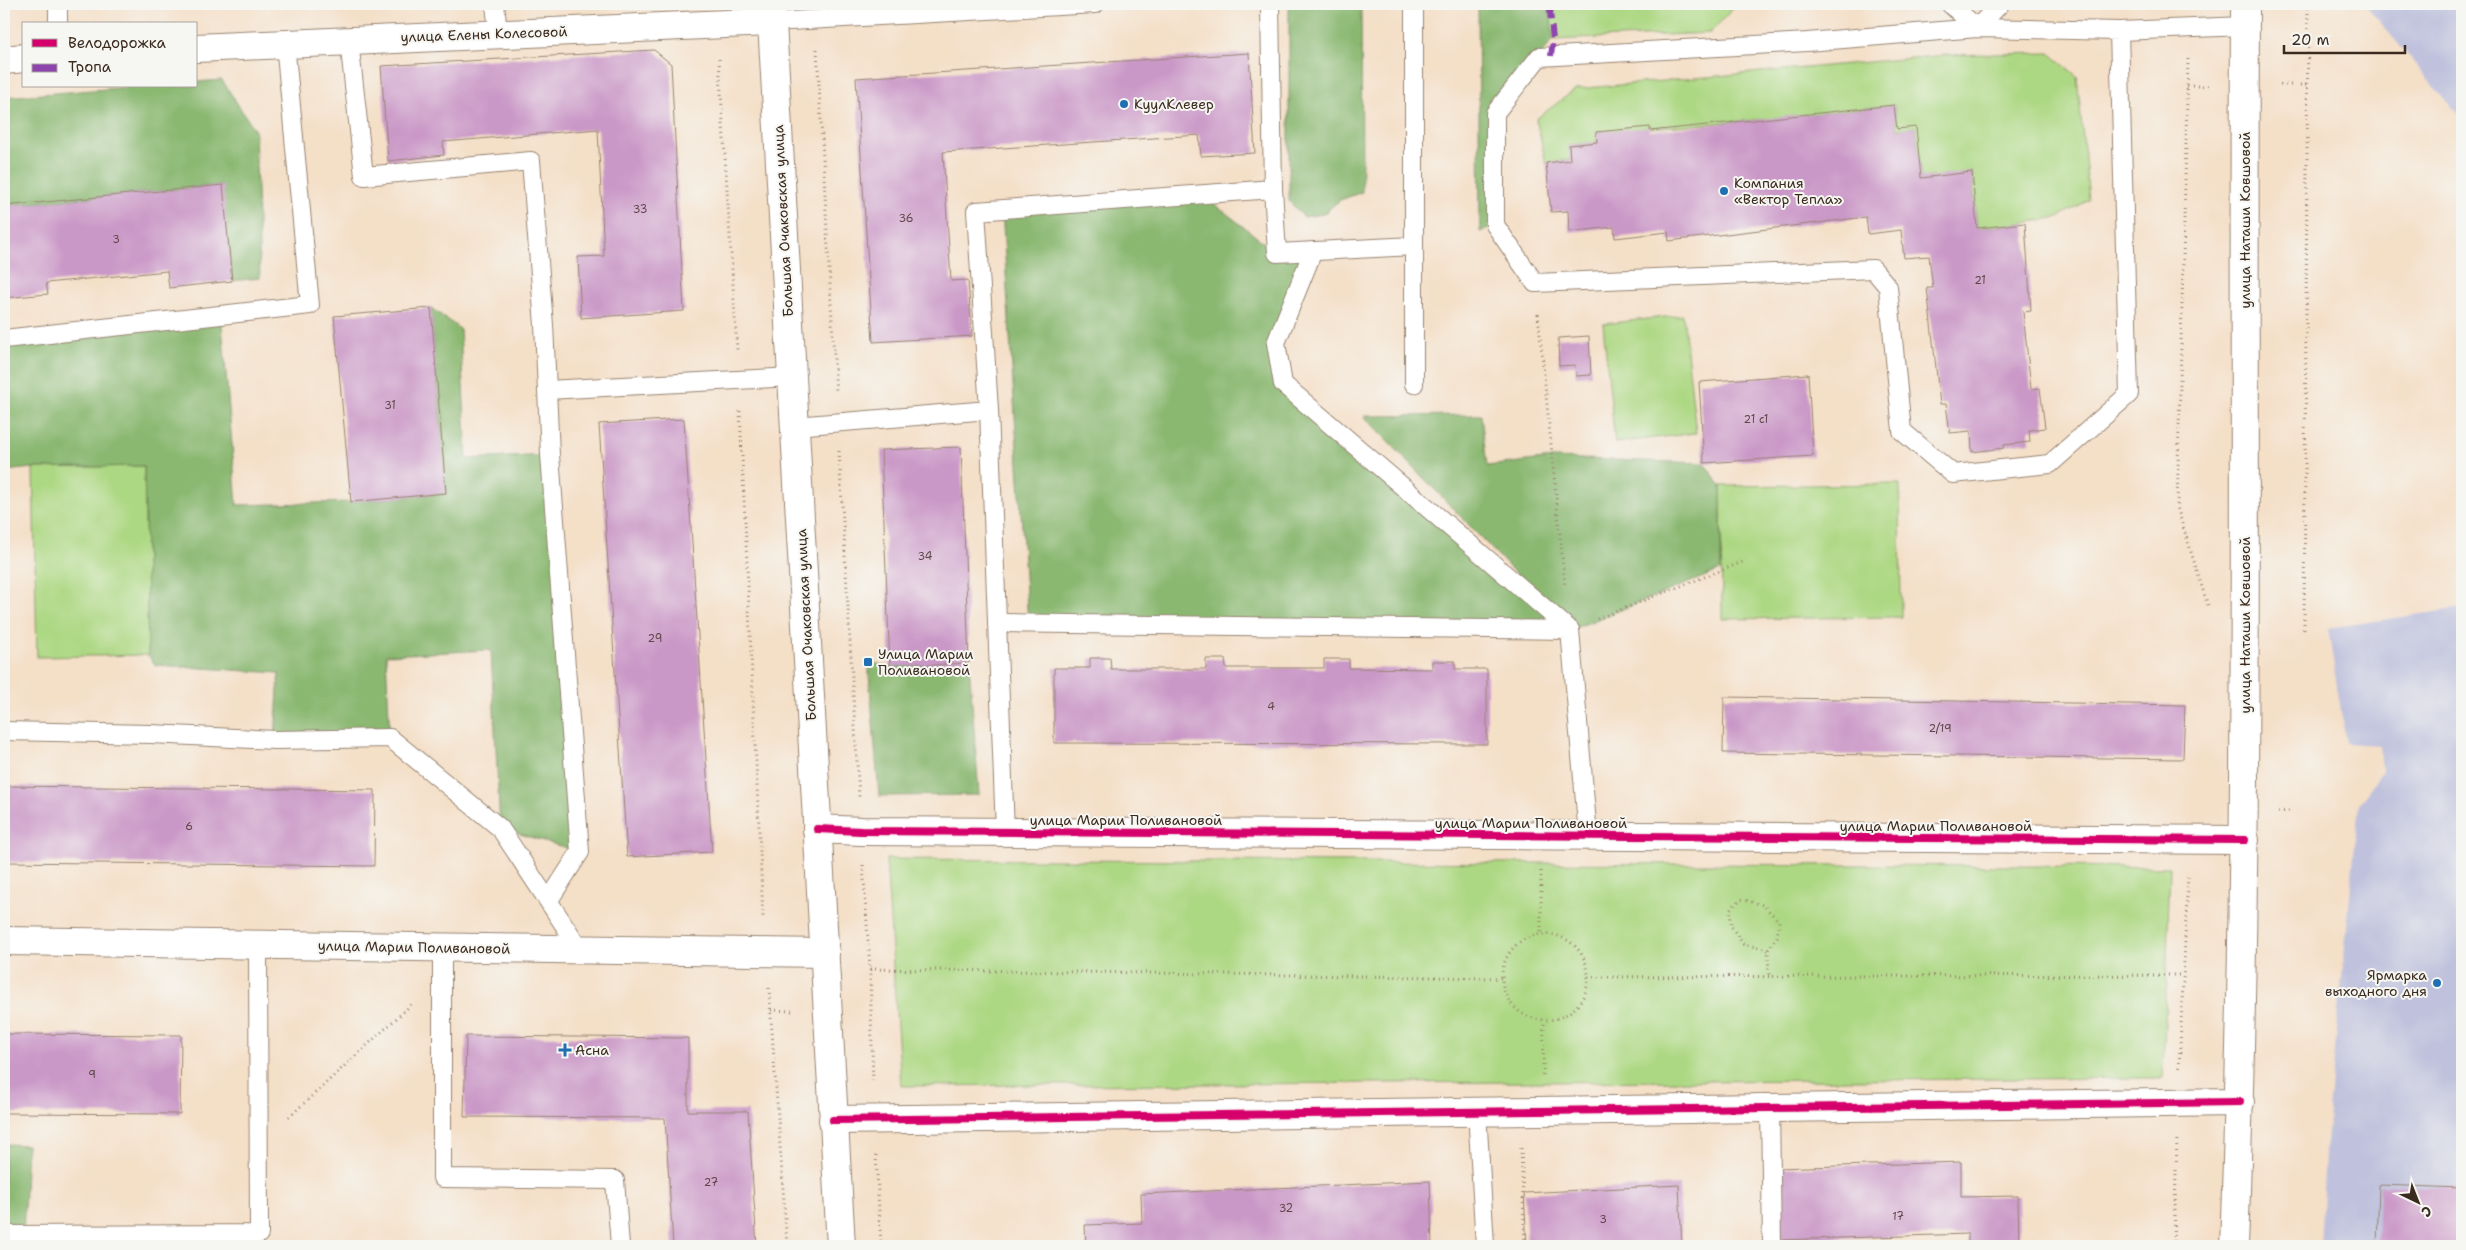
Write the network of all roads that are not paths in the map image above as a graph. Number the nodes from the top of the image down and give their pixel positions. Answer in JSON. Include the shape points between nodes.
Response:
{"nodes":[{"id":1,"x":58,"y":4,"type":"edge"},
{"id":2,"x":495,"y":4,"type":"edge"},
{"id":3,"x":849,"y":4,"type":"edge"},
{"id":4,"x":1095,"y":4,"type":"edge"},
{"id":5,"x":1270,"y":4,"type":"edge"},
{"id":6,"x":1950,"y":4,"type":"edge"},
{"id":7,"x":2000,"y":4,"type":"edge"},
{"id":8,"x":1414,"y":10,"type":"dead end"},
{"id":9,"x":771,"y":13,"type":"edge"},
{"id":10,"x":2245,"y":15,"type":"edge"},
{"id":11,"x":837,"y":18,"type":"junction"},
{"id":12,"x":58,"y":22,"type":"edge"},
{"id":13,"x":1977,"y":28,"type":"junction"},
{"id":14,"x":2120,"y":31,"type":"junction"},
{"id":15,"x":498,"y":33,"type":"junction"},
{"id":16,"x":349,"y":40,"type":"junction"},
{"id":17,"x":285,"y":43,"type":"junction"},
{"id":18,"x":198,"y":48,"type":"edge"},
{"id":19,"x":22,"y":58,"type":"edge"},
{"id":20,"x":4,"y":60,"type":"edge"},
{"id":21,"x":1273,"y":189,"type":"junction"},
{"id":22,"x":1414,"y":246,"type":"junction"},
{"id":23,"x":1313,"y":251,"type":"junction"},
{"id":24,"x":4,"y":339,"type":"edge"},
{"id":25,"x":792,"y":378,"type":"junction"},
{"id":26,"x":1414,"y":384,"type":"dead end"},
{"id":27,"x":547,"y":390,"type":"junction"},
{"id":28,"x":989,"y":410,"type":"junction"},
{"id":29,"x":795,"y":426,"type":"junction"},
{"id":30,"x":997,"y":623,"type":"junction"},
{"id":31,"x":1570,"y":630,"type":"junction"},
{"id":32,"x":4,"y":731,"type":"edge"},
{"id":33,"x":817,"y":829,"type":"junction"},
{"id":34,"x":1005,"y":832,"type":"junction"},
{"id":35,"x":1588,"y":836,"type":"junction"},
{"id":36,"x":2245,"y":840,"type":"junction"},
{"id":37,"x":549,"y":900,"type":"junction"},
{"id":38,"x":4,"y":941,"type":"edge"},
{"id":39,"x":258,"y":945,"type":"junction"},
{"id":40,"x":442,"y":947,"type":"junction"},
{"id":41,"x":580,"y":949,"type":"junction"},
{"id":42,"x":824,"y":953,"type":"junction"},
{"id":43,"x":2240,"y":1102,"type":"junction"},
{"id":44,"x":1770,"y":1107,"type":"junction"},
{"id":45,"x":1477,"y":1112,"type":"junction"},
{"id":46,"x":834,"y":1120,"type":"junction"},
{"id":47,"x":4,"y":1235,"type":"edge"},
{"id":48,"x":620,"y":1246,"type":"edge"},
{"id":49,"x":841,"y":1246,"type":"edge"},
{"id":50,"x":1485,"y":1246,"type":"edge"},
{"id":51,"x":1772,"y":1246,"type":"edge"},
{"id":52,"x":2234,"y":1246,"type":"edge"}],
"edges":[{"from":1,"to":12,"type":"lane"},
{"from":2,"to":15,"type":"lane"},
{"from":3,"to":11,"type":"lane"},
{"from":4,"to":11,"type":"lane"},
{"from":5,"to":21,"type":"lane"},
{"from":6,"to":13,"type":"lane"},
{"from":7,"to":13,"type":"lane"},
{"from":8,"to":22,"type":"lane"},
{"from":9,"to":11,"type":"lane","via":[[816,19]]},
{"from":9,"to":15,"type":"street","name":"улица Елены Колесовой","via":[[717,24]]},
{"from":9,"to":25,"type":"street","name":"Большая Очаковская улица"},
{"from":10,"to":14,"type":"lane","via":[[2188,28]]},
{"from":10,"to":36,"type":"street","name":"улица Наташи Ковшовой"},
{"from":13,"to":14,"type":"lane"},
{"from":13,"to":14,"type":"lane","via":[[1807,42],[1539,57],[1495,113],[1495,224],[1535,283],[1873,269],[1888,287],[1902,431],[1953,474],[2050,464],[2129,394]]},
{"from":15,"to":16,"type":"street","name":"улица Елены Колесовой"},
{"from":16,"to":17,"type":"street","name":"улица Елены Колесовой"},
{"from":16,"to":27,"type":"lane","via":[[364,176],[531,160]]},
{"from":17,"to":18,"type":"street","name":"улица Елены Колесовой"},
{"from":17,"to":24,"type":"lane","via":[[310,305]]},
{"from":19,"to":20,"type":"street"},
{"from":21,"to":23,"type":"lane","via":[[1277,253]]},
{"from":21,"to":28,"type":"lane","via":[[976,211]]},
{"from":22,"to":23,"type":"lane"},
{"from":22,"to":26,"type":"lane"},
{"from":23,"to":31,"type":"lane","via":[[1276,342],[1283,384]]},
{"from":25,"to":27,"type":"lane"},
{"from":25,"to":29,"type":"street","name":"Большая Очаковская улица"},
{"from":27,"to":37,"type":"lane","via":[[580,852]]},
{"from":28,"to":29,"type":"lane"},
{"from":28,"to":30,"type":"lane"},
{"from":29,"to":33,"type":"street","name":"Большая Очаковская улица"},
{"from":30,"to":31,"type":"lane"},
{"from":30,"to":34,"type":"lane"},
{"from":31,"to":35,"type":"lane"},
{"from":32,"to":37,"type":"lane","via":[[275,740],[390,738],[500,828]]},
{"from":33,"to":34,"type":"street","name":"улица Марии Поливановой"},
{"from":33,"to":42,"type":"street","name":"Большая Очаковская улица"},
{"from":34,"to":35,"type":"street","name":"улица Марии Поливановой"},
{"from":35,"to":36,"type":"street","name":"улица Марии Поливановой"},
{"from":36,"to":43,"type":"street","name":"улица Наташи Ковшовой"},
{"from":37,"to":41,"type":"lane"},
{"from":38,"to":39,"type":"street","name":"улица Марии Поливановой"},
{"from":39,"to":40,"type":"street","name":"улица Марии Поливановой"},
{"from":39,"to":47,"type":"lane","via":[[259,1234]]},
{"from":40,"to":41,"type":"street","name":"улица Марии Поливановой"},
{"from":40,"to":48,"type":"lane","via":[[442,1178],[615,1180]]},
{"from":41,"to":42,"type":"street","name":"улица Марии Поливановой"},
{"from":42,"to":46,"type":"street","name":"Большая Очаковская улица"},
{"from":43,"to":44,"type":"street"},
{"from":43,"to":52,"type":"street","name":"улица Наташи Ковшовой"},
{"from":44,"to":45,"type":"street"},
{"from":44,"to":51,"type":"lane"},
{"from":45,"to":46,"type":"street"},
{"from":45,"to":50,"type":"lane"},
{"from":46,"to":49,"type":"street","name":"Большая Очаковская улица"}]}
